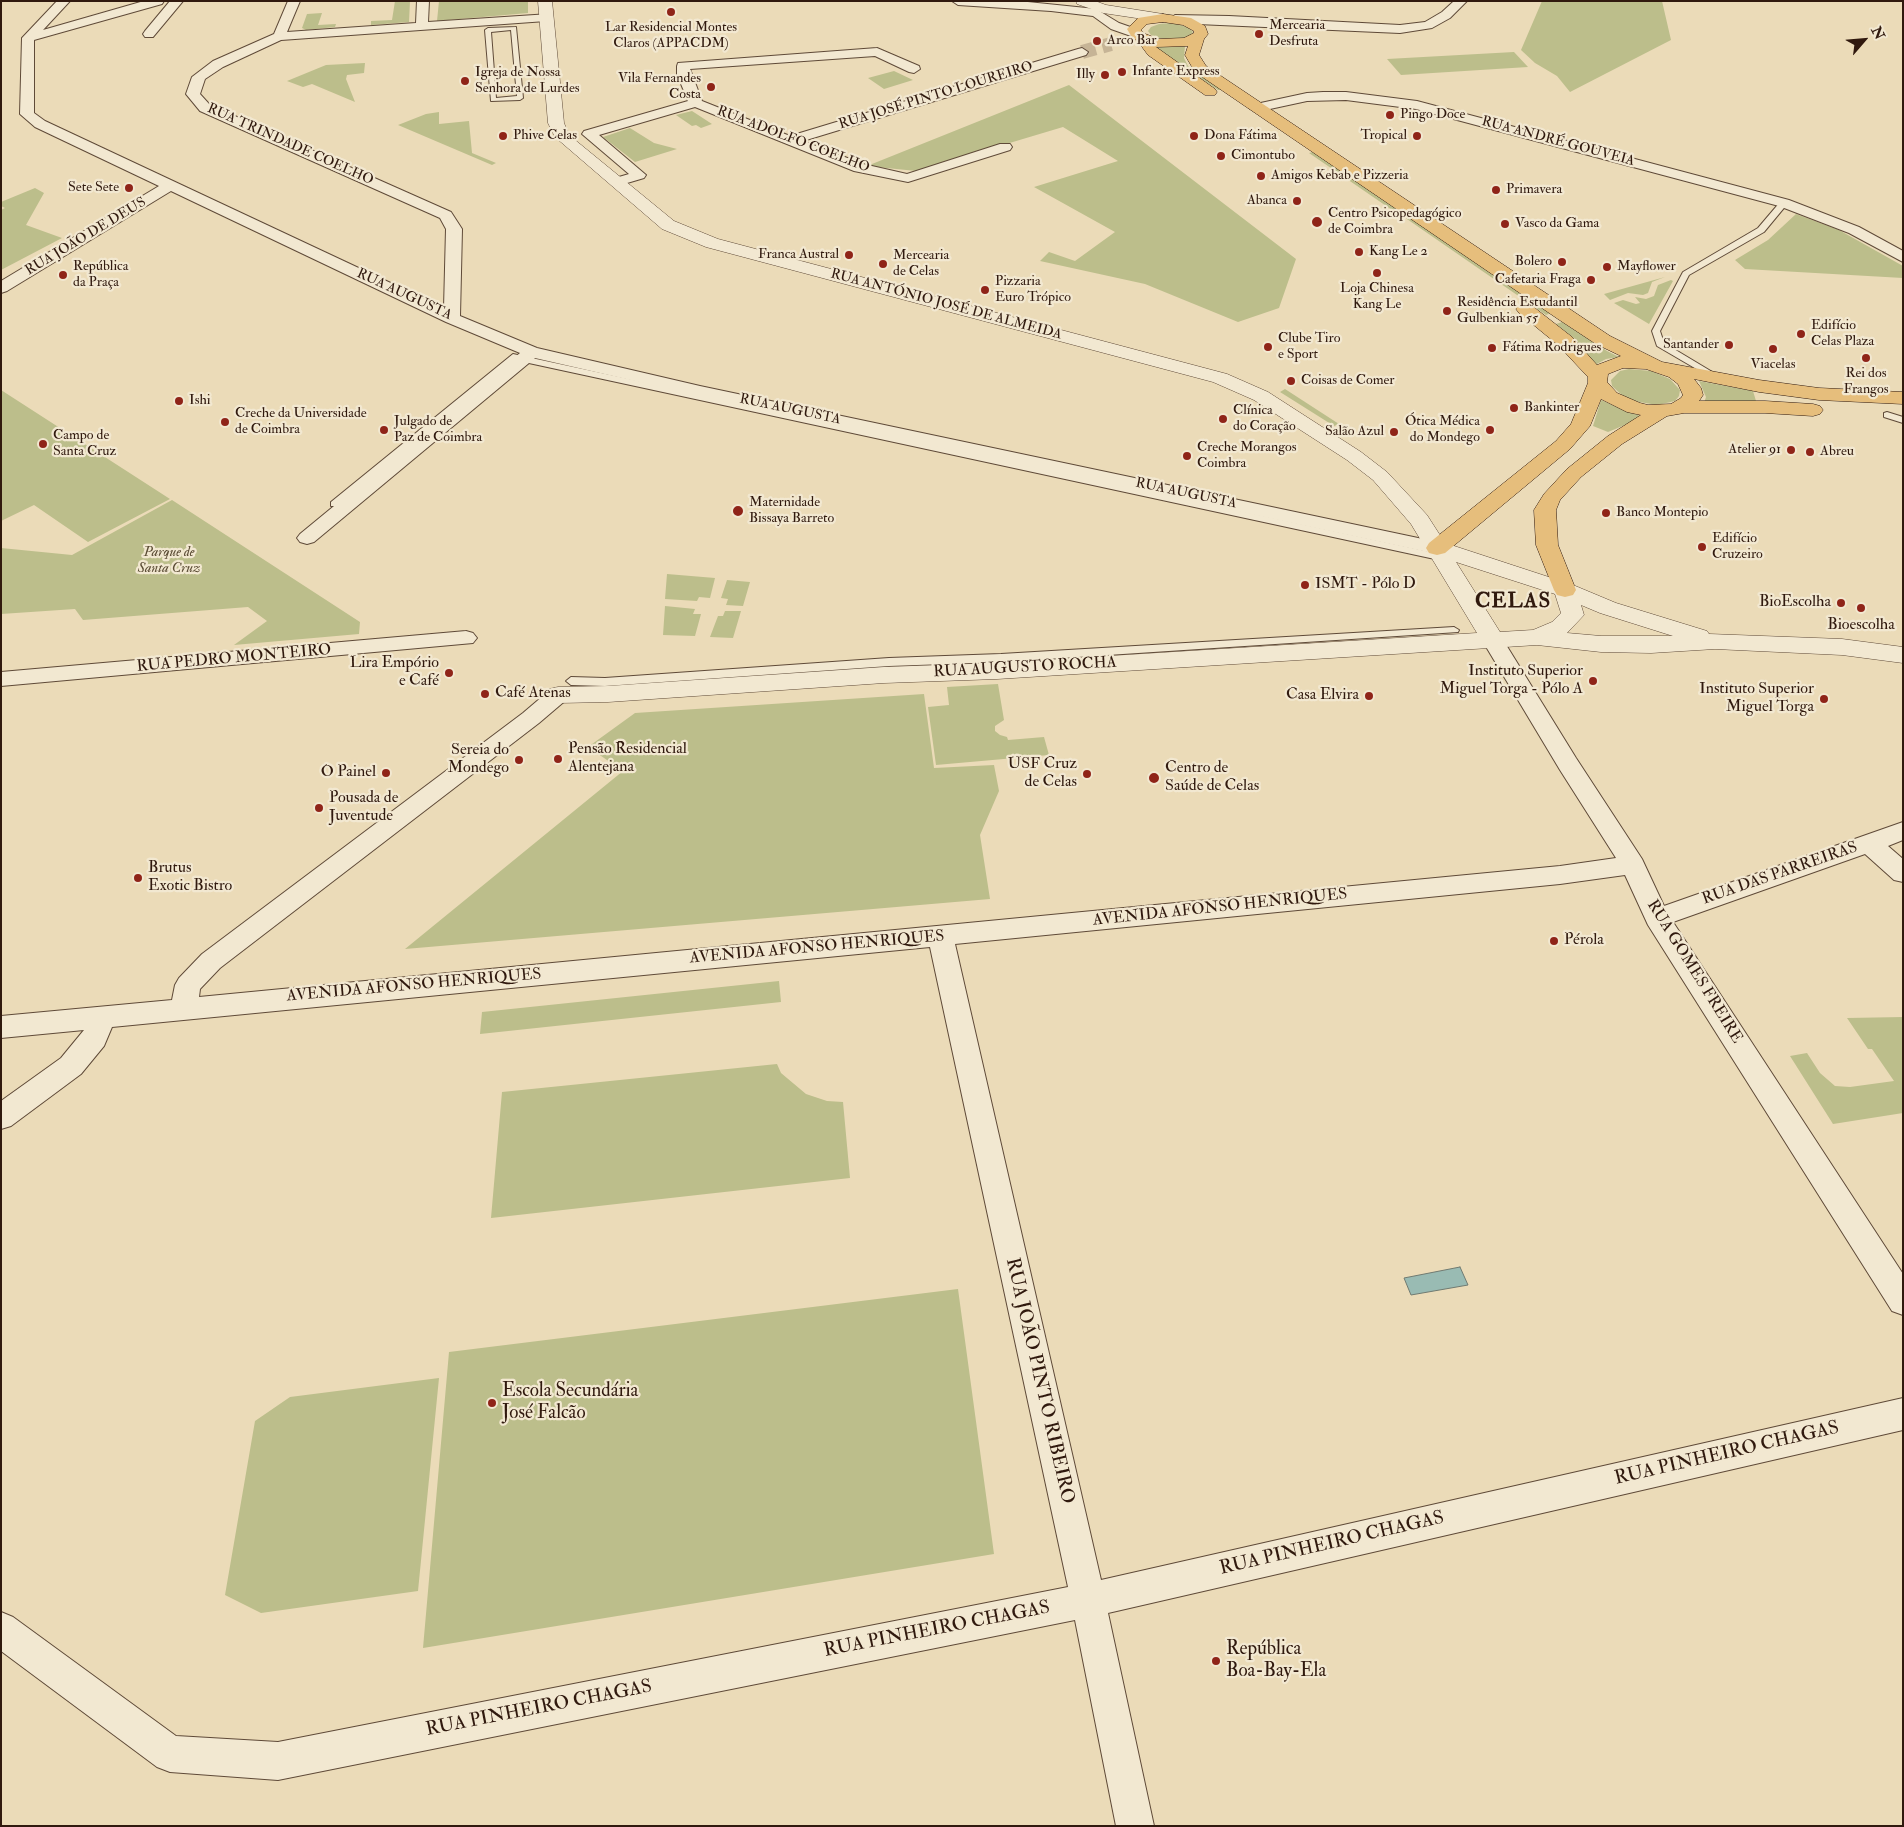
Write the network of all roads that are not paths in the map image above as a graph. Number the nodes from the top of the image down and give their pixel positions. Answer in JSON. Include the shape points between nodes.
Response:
{"nodes":[{"id":1,"x":64,"y":1,"type":"edge"},
{"id":2,"x":158,"y":1,"type":"edge"},
{"id":3,"x":177,"y":1,"type":"edge"},
{"id":4,"x":294,"y":1,"type":"edge"},
{"id":5,"x":424,"y":1,"type":"edge"},
{"id":6,"x":958,"y":1,"type":"edge"},
{"id":7,"x":1082,"y":1,"type":"edge"},
{"id":8,"x":1461,"y":1,"type":"edge"},
{"id":9,"x":1052,"y":4,"type":"edge"},
{"id":10,"x":546,"y":9,"type":"edge"},
{"id":11,"x":1241,"y":10,"type":"dead end"},
{"id":12,"x":1099,"y":11,"type":"junction"},
{"id":13,"x":1169,"y":18,"type":"junction"},
{"id":14,"x":1229,"y":20,"type":"junction"},
{"id":15,"x":422,"y":26,"type":"junction"},
{"id":16,"x":514,"y":28,"type":"joint"},
{"id":17,"x":149,"y":34,"type":"dead end"},
{"id":18,"x":279,"y":36,"type":"junction"},
{"id":19,"x":1138,"y":36,"type":"junction"},
{"id":20,"x":1199,"y":36,"type":"junction"},
{"id":21,"x":28,"y":38,"type":"junction"},
{"id":22,"x":1122,"y":41,"type":"tunnel mouth"},
{"id":23,"x":1082,"y":52,"type":"tunnel mouth"},
{"id":24,"x":914,"y":69,"type":"dead end"},
{"id":25,"x":696,"y":103,"type":"junction"},
{"id":26,"x":1256,"y":108,"type":"junction"},
{"id":27,"x":790,"y":140,"type":"junction"},
{"id":28,"x":1005,"y":147,"type":"dead end"},
{"id":29,"x":616,"y":182,"type":"junction"},
{"id":30,"x":171,"y":185,"type":"junction"},
{"id":31,"x":1784,"y":203,"type":"junction"},
{"id":32,"x":1854,"y":230,"type":"junction"},
{"id":33,"x":1903,"y":240,"type":"edge"},
{"id":34,"x":1903,"y":257,"type":"edge"},
{"id":35,"x":1,"y":288,"type":"edge"},
{"id":36,"x":452,"y":318,"type":"junction"},
{"id":37,"x":528,"y":356,"type":"junction"},
{"id":38,"x":1656,"y":365,"type":"junction"},
{"id":39,"x":1721,"y":379,"type":"junction"},
{"id":40,"x":1598,"y":380,"type":"junction"},
{"id":41,"x":1903,"y":398,"type":"edge"},
{"id":42,"x":1672,"y":409,"type":"junction"},
{"id":43,"x":1897,"y":417,"type":"edge"},
{"id":44,"x":334,"y":504,"type":"dead end"},
{"id":45,"x":307,"y":538,"type":"dead end"},
{"id":46,"x":1440,"y":553,"type":"junction"},
{"id":47,"x":1565,"y":590,"type":"junction"},
{"id":48,"x":1454,"y":630,"type":"dead end"},
{"id":49,"x":1537,"y":637,"type":"junction"},
{"id":50,"x":466,"y":638,"type":"dead end"},
{"id":51,"x":1493,"y":640,"type":"junction"},
{"id":52,"x":1714,"y":640,"type":"junction"},
{"id":53,"x":1903,"y":655,"type":"edge"},
{"id":54,"x":1,"y":679,"type":"edge"},
{"id":55,"x":565,"y":688,"type":"junction"},
{"id":56,"x":1903,"y":831,"type":"edge"},
{"id":57,"x":1869,"y":843,"type":"junction"},
{"id":58,"x":1633,"y":865,"type":"junction"},
{"id":59,"x":1903,"y":873,"type":"edge"},
{"id":60,"x":1657,"y":918,"type":"junction"},
{"id":61,"x":940,"y":936,"type":"junction"},
{"id":62,"x":184,"y":1008,"type":"junction"},
{"id":63,"x":102,"y":1016,"type":"junction"},
{"id":64,"x":1,"y":1027,"type":"edge"},
{"id":65,"x":1,"y":1117,"type":"edge"},
{"id":66,"x":1903,"y":1301,"type":"edge"},
{"id":67,"x":1903,"y":1414,"type":"edge"},
{"id":68,"x":1088,"y":1600,"type":"junction"},
{"id":69,"x":1,"y":1629,"type":"edge"},
{"id":70,"x":1135,"y":1826,"type":"edge"}],
"edges":[{"from":1,"to":21,"type":"street"},
{"from":2,"to":21,"type":"street"},
{"from":3,"to":17,"type":"street"},
{"from":4,"to":18,"type":"street"},
{"from":5,"to":15,"type":"street"},
{"from":6,"to":9,"type":"street"},
{"from":7,"to":12,"type":"street"},
{"from":8,"to":14,"type":"street","via":[[1428,25],[1400,30]]},
{"from":9,"to":12,"type":"street"},
{"from":10,"to":15,"type":"street","name":"RUA TRINDADE COELHO"},
{"from":10,"to":29,"type":"street","name":"RUA ANTÓNIO JOSÉ DE ALMEIDA","via":[[556,123],[563,137]]},
{"from":11,"to":14,"type":"street"},
{"from":12,"to":13,"type":"street"},
{"from":12,"to":19,"type":"street","via":[[1115,26]]},
{"from":13,"to":14,"type":"street"},
{"from":13,"to":19,"type":"main road","via":[[1143,21],[1134,29]]},
{"from":13,"to":20,"type":"main road","via":[[1194,25],[1200,29]]},
{"from":14,"to":20,"type":"street"},
{"from":15,"to":18,"type":"street","name":"RUA TRINDADE COELHO"},
{"from":16,"to":16,"type":"lane","via":[[488,30],[493,100],[520,98]]},
{"from":18,"to":36,"type":"street","name":"RUA TRINDADE COELHO","via":[[218,64],[199,77],[193,94],[205,108],[446,215],[454,229]]},
{"from":19,"to":20,"type":"main road","via":[[1172,44]]},
{"from":19,"to":22,"type":"street"},
{"from":19,"to":40,"type":"main road","via":[[1153,52],[1526,309],[1565,341]]},
{"from":20,"to":26,"type":"main road","via":[[1192,55],[1200,69]]},
{"from":21,"to":30,"type":"street","name":"RUA AUGUSTA","via":[[27,114],[40,124]]},
{"from":23,"to":27,"type":"street","name":"RUA JOSÉ PINTO LOUREIRO"},
{"from":24,"to":25,"type":"street","name":"RUA ADOLFO COELHO","via":[[877,52],[683,66]]},
{"from":25,"to":27,"type":"street","name":"RUA ADOLFO COELHO"},
{"from":25,"to":29,"type":"street","name":"RUA ADOLFO COELHO","via":[[589,134],[639,175]]},
{"from":26,"to":31,"type":"street","name":"RUA ANDRÉ GOUVEIA","via":[[1323,96],[1402,102]]},
{"from":26,"to":38,"type":"main road","via":[[1564,315],[1603,340]]},
{"from":27,"to":28,"type":"street","name":"RUA ADOLFO COELHO","via":[[859,168],[908,178]]},
{"from":29,"to":46,"type":"street","name":"RUA ANTÓNIO JOSÉ DE ALMEIDA","via":[[668,225],[712,242],[1220,378],[1261,396],[1380,476],[1419,520]]},
{"from":30,"to":35,"type":"street","name":"RUA JOÃO DE DEUS"},
{"from":30,"to":36,"type":"street","name":"RUA AUGUSTA"},
{"from":31,"to":32,"type":"street","name":"RUA ANDRÉ GOUVEIA"},
{"from":31,"to":39,"type":"lane","via":[[1761,230],[1686,274],[1656,331],[1660,344]]},
{"from":32,"to":33,"type":"street","name":"RUA ANDRÉ GOUVEIA"},
{"from":32,"to":34,"type":"street","name":"RUA ANDRÉ GOUVEIA"},
{"from":36,"to":37,"type":"street","name":"RUA AUGUSTA"},
{"from":37,"to":44,"type":"lane","via":[[513,357]]},
{"from":37,"to":45,"type":"street"},
{"from":37,"to":46,"type":"street","name":"RUA AUGUSTA"},
{"from":38,"to":39,"type":"main road"},
{"from":38,"to":40,"type":"main road","via":[[1620,362],[1602,370]]},
{"from":38,"to":42,"type":"main road","via":[[1676,373],[1691,388],[1693,395],[1689,402]]},
{"from":39,"to":41,"type":"main road","via":[[1819,394]]},
{"from":40,"to":42,"type":"main road","via":[[1610,398],[1621,403],[1648,411]]},
{"from":40,"to":46,"type":"main road","via":[[1580,426],[1563,445],[1466,526]]},
{"from":42,"to":43,"type":"main road","via":[[1765,407]]},
{"from":42,"to":47,"type":"main road","via":[[1615,440],[1574,473],[1551,498],[1545,510],[1547,545]]},
{"from":46,"to":47,"type":"street"},
{"from":46,"to":51,"type":"street","name":"RUA ANTÓNIO JOSÉ DE ALMEIDA"},
{"from":47,"to":49,"type":"street","via":[[1573,615],[1560,627]]},
{"from":47,"to":52,"type":"street","via":[[1608,608]]},
{"from":48,"to":55,"type":"lane","via":[[889,662],[605,682]]},
{"from":49,"to":51,"type":"street","name":"RUA AUGUSTO ROCHA"},
{"from":49,"to":52,"type":"street","via":[[1601,644],[1651,645]]},
{"from":50,"to":54,"type":"street","name":"RUA PEDRO MONTEIRO"},
{"from":51,"to":55,"type":"street","name":"RUA AUGUSTO ROCHA","via":[[997,671],[894,674],[608,694]]},
{"from":51,"to":58,"type":"street","name":"RUA GOMES FREIRE"},
{"from":52,"to":53,"type":"street","via":[[1842,647]]},
{"from":55,"to":62,"type":"street","via":[[531,718],[210,961],[188,985]]},
{"from":56,"to":57,"type":"street","name":"RUA DAS PARREIRAS"},
{"from":57,"to":59,"type":"street"},
{"from":57,"to":60,"type":"street","name":"RUA DAS PARREIRAS"},
{"from":58,"to":60,"type":"street","name":"RUA GOMES FREIRE"},
{"from":58,"to":61,"type":"street","name":"AVENIDA AFONSO HENRIQUES","via":[[1560,875]]},
{"from":60,"to":66,"type":"street","name":"RUA GOMES FREIRE"},
{"from":61,"to":62,"type":"street","name":"AVENIDA AFONSO HENRIQUES"},
{"from":61,"to":68,"type":"street","name":"RUA JOÃO PINTO RIBEIRO"},
{"from":62,"to":63,"type":"street","name":"AVENIDA AFONSO HENRIQUES"},
{"from":63,"to":64,"type":"street","name":"AVENIDA AFONSO HENRIQUES"},
{"from":63,"to":65,"type":"street","via":[[94,1038],[71,1066]]},
{"from":67,"to":68,"type":"street","name":"RUA PINHEIRO CHAGAS"},
{"from":68,"to":69,"type":"street","name":"RUA PINHEIRO CHAGAS","via":[[278,1761],[170,1754]]},
{"from":68,"to":70,"type":"street","name":"RUA JOÃO PINTO RIBEIRO"}]}
